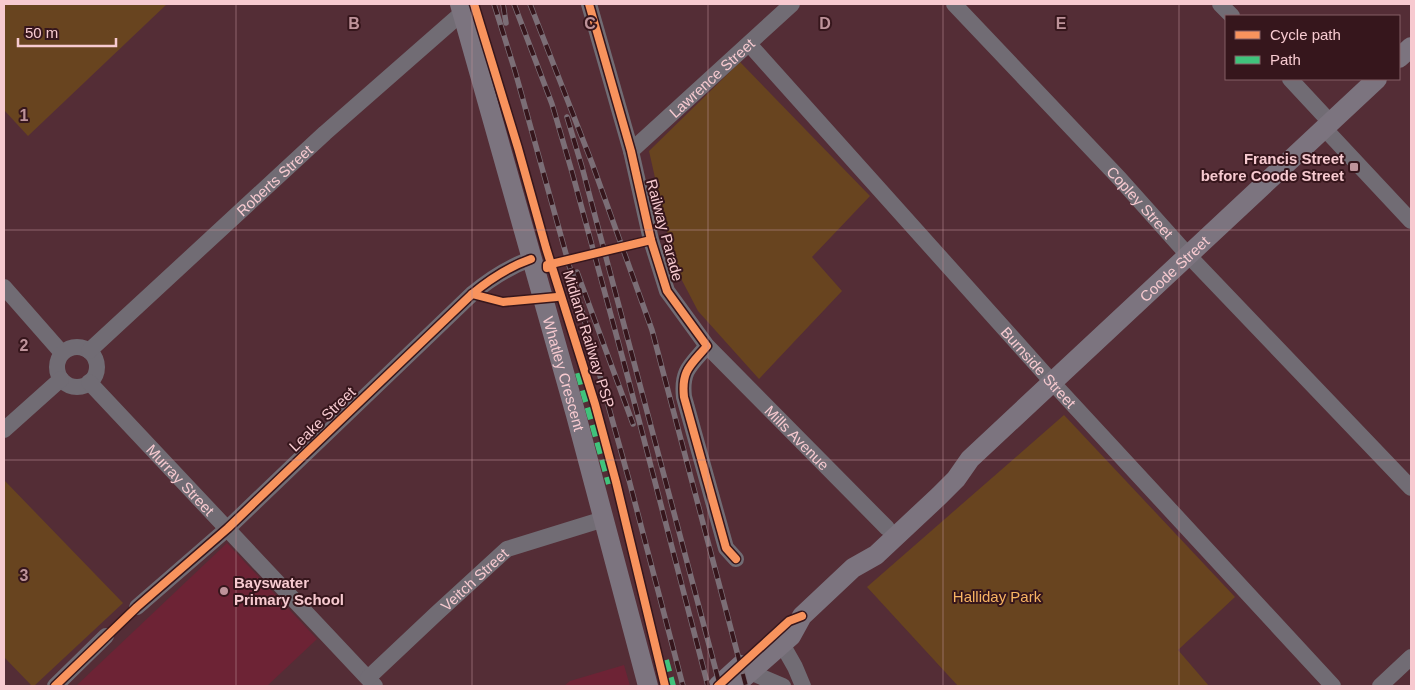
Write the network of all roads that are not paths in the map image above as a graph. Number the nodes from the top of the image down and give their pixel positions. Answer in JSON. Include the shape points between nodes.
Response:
{"nodes":[{"id":1,"x":589,"y":4,"type":"edge"},
{"id":2,"x":792,"y":4,"type":"edge"},
{"id":3,"x":954,"y":4,"type":"edge"},
{"id":4,"x":1220,"y":4,"type":"edge"},
{"id":5,"x":461,"y":8,"type":"edge"},
{"id":6,"x":1231,"y":15,"type":"edge"},
{"id":7,"x":749,"y":44,"type":"junction"},
{"id":8,"x":1411,"y":46,"type":"edge"},
{"id":9,"x":1400,"y":57,"type":"edge"},
{"id":10,"x":1291,"y":80,"type":"edge"},
{"id":11,"x":1376,"y":80,"type":"edge"},
{"id":12,"x":1327,"y":125,"type":"junction"},
{"id":13,"x":631,"y":151,"type":"junction"},
{"id":14,"x":1411,"y":220,"type":"edge"},
{"id":15,"x":1188,"y":255,"type":"junction"},
{"id":16,"x":531,"y":259,"type":"junction"},
{"id":17,"x":4,"y":287,"type":"edge"},
{"id":18,"x":707,"y":346,"type":"junction"},
{"id":19,"x":89,"y":351,"type":"junction"},
{"id":20,"x":62,"y":353,"type":"junction"},
{"id":21,"x":61,"y":378,"type":"junction"},
{"id":22,"x":89,"y":382,"type":"junction"},
{"id":23,"x":1052,"y":382,"type":"junction"},
{"id":24,"x":4,"y":430,"type":"edge"},
{"id":25,"x":970,"y":459,"type":"junction"},
{"id":26,"x":1411,"y":488,"type":"edge"},
{"id":27,"x":604,"y":520,"type":"junction"},
{"id":28,"x":228,"y":528,"type":"junction"},
{"id":29,"x":887,"y":528,"type":"junction"},
{"id":30,"x":736,"y":559,"type":"dead end"},
{"id":31,"x":853,"y":568,"type":"junction"},
{"id":32,"x":137,"y":607,"type":"dead end"},
{"id":33,"x":802,"y":616,"type":"junction"},
{"id":34,"x":106,"y":636,"type":"dead end"},
{"id":35,"x":782,"y":644,"type":"junction"},
{"id":36,"x":1411,"y":657,"type":"edge"},
{"id":37,"x":750,"y":672,"type":"junction"},
{"id":38,"x":372,"y":682,"type":"edge"},
{"id":39,"x":55,"y":686,"type":"edge"},
{"id":40,"x":648,"y":686,"type":"edge"},
{"id":41,"x":718,"y":686,"type":"edge"},
{"id":42,"x":734,"y":686,"type":"edge"},
{"id":43,"x":783,"y":686,"type":"edge"},
{"id":44,"x":802,"y":686,"type":"edge"},
{"id":45,"x":1334,"y":686,"type":"edge"},
{"id":46,"x":1380,"y":686,"type":"edge"}],
"edges":[{"from":1,"to":13,"type":"street","name":"Railway Parade"},
{"from":2,"to":7,"type":"street","name":"Lawrence Street"},
{"from":3,"to":15,"type":"street","name":"Copley Street"},
{"from":4,"to":6,"type":"street"},
{"from":5,"to":16,"type":"main road","name":"Whatley Crescent"},
{"from":5,"to":19,"type":"street","name":"Roberts Street"},
{"from":7,"to":13,"type":"street","name":"Lawrence Street"},
{"from":7,"to":23,"type":"street","name":"Burnside Street"},
{"from":8,"to":9,"type":"main road"},
{"from":10,"to":12,"type":"street"},
{"from":11,"to":12,"type":"main road","name":"Coode Street"},
{"from":12,"to":14,"type":"street"},
{"from":12,"to":15,"type":"main road","name":"Coode Street"},
{"from":13,"to":18,"type":"street","name":"Railway Parade","via":[[651,240],[667,291]]},
{"from":15,"to":23,"type":"main road","name":"Coode Street"},
{"from":15,"to":26,"type":"street","name":"Copley Street"},
{"from":16,"to":27,"type":"main road","name":"Whatley Crescent"},
{"from":16,"to":28,"type":"street","name":"Leake Street","via":[[490,278]]},
{"from":17,"to":20,"type":"street"},
{"from":18,"to":29,"type":"street","name":"Mills Avenue"},
{"from":18,"to":30,"type":"street","via":[[686,371],[682,382],[684,397],[726,548]]},
{"from":19,"to":20,"type":"street","via":[[74,347]]},
{"from":19,"to":22,"type":"street","via":[[96,362]]},
{"from":20,"to":21,"type":"street","via":[[57,365]]},
{"from":21,"to":22,"type":"street","via":[[77,386]]},
{"from":21,"to":24,"type":"street"},
{"from":22,"to":28,"type":"street","name":"Murray Street"},
{"from":23,"to":25,"type":"main road","name":"Coode Street"},
{"from":23,"to":45,"type":"street","name":"Burnside Street"},
{"from":25,"to":29,"type":"main road","name":"Coode Street","via":[[948,471]]},
{"from":25,"to":31,"type":"main road","name":"Coode Street","via":[[956,479],[876,555]]},
{"from":27,"to":38,"type":"street","name":"Veitch Street","via":[[507,549],[437,613]]},
{"from":27,"to":40,"type":"main road","name":"Whatley Crescent"},
{"from":28,"to":32,"type":"street","name":"Leake Street"},
{"from":28,"to":38,"type":"street","name":"Murray Street"},
{"from":29,"to":31,"type":"main road","name":"Coode Street","via":[[868,545]]},
{"from":31,"to":33,"type":"main road","name":"Coode Street"},
{"from":33,"to":35,"type":"main road","name":"Coode Street","via":[[791,636]]},
{"from":33,"to":41,"type":"main road","name":"Coode Street","via":[[788,621]]},
{"from":34,"to":39,"type":"street"},
{"from":35,"to":37,"type":"main road","name":"Coode Street"},
{"from":35,"to":44,"type":"street"},
{"from":36,"to":46,"type":"street"},
{"from":37,"to":42,"type":"main road","name":"Coode Street"},
{"from":37,"to":43,"type":"street"}]}
